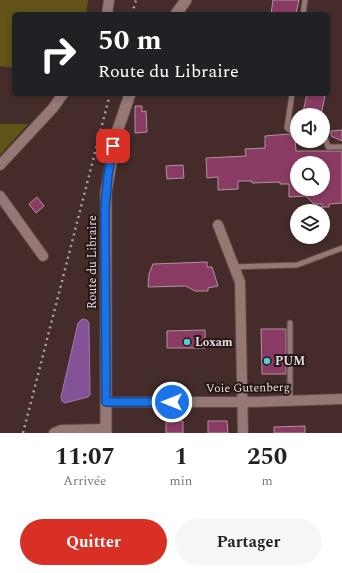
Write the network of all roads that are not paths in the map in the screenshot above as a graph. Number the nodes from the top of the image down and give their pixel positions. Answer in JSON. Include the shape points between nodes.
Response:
{"nodes":[{"id":1,"x":109,"y":0,"type":"edge"},
{"id":2,"x":186,"y":0,"type":"edge"},
{"id":3,"x":304,"y":0,"type":"edge"},
{"id":4,"x":107,"y":12,"type":"edge"},
{"id":5,"x":177,"y":12,"type":"edge"},
{"id":6,"x":303,"y":12,"type":"edge"},
{"id":7,"x":61,"y":96,"type":"edge"},
{"id":8,"x":129,"y":96,"type":"edge"},
{"id":9,"x":292,"y":96,"type":"edge"},
{"id":10,"x":290,"y":130,"type":"edge"},
{"id":11,"x":330,"y":147,"type":"edge"},
{"id":12,"x":342,"y":147,"type":"edge"},
{"id":13,"x":0,"y":165,"type":"edge"},
{"id":14,"x":0,"y":196,"type":"edge"},
{"id":15,"x":218,"y":225,"type":"dead end"},
{"id":16,"x":342,"y":248,"type":"edge"},
{"id":17,"x":43,"y":256,"type":"dead end"},
{"id":18,"x":234,"y":267,"type":"junction"},
{"id":19,"x":290,"y":323,"type":"dead end"},
{"id":20,"x":342,"y":399,"type":"edge"},
{"id":21,"x":290,"y":401,"type":"junction"},
{"id":22,"x":106,"y":402,"type":"junction"},
{"id":23,"x":242,"y":402,"type":"junction"},
{"id":24,"x":106,"y":431,"type":"edge"},
{"id":25,"x":54,"y":433,"type":"edge"},
{"id":26,"x":243,"y":433,"type":"edge"}],
"edges":[{"from":1,"to":4,"type":"street"},
{"from":2,"to":5,"type":"main road"},
{"from":3,"to":6,"type":"lane"},
{"from":7,"to":13,"type":"street"},
{"from":8,"to":22,"type":"main road","name":"Route du Libraire","via":[[116,135],[106,192]]},
{"from":9,"to":10,"type":"lane","via":[[287,128]]},
{"from":11,"to":12,"type":"lane"},
{"from":14,"to":17,"type":"street"},
{"from":15,"to":18,"type":"street"},
{"from":16,"to":18,"type":"lane","via":[[297,265]]},
{"from":18,"to":23,"type":"street","via":[[240,282]]},
{"from":19,"to":21,"type":"lane"},
{"from":20,"to":21,"type":"street","name":"Voie Gutenberg"},
{"from":21,"to":23,"type":"street","name":"Voie Gutenberg"},
{"from":22,"to":23,"type":"street","name":"Voie Gutenberg"},
{"from":22,"to":24,"type":"main road","name":"Route du Libraire"},
{"from":23,"to":26,"type":"street"},
{"from":24,"to":25,"type":"street","via":[[61,430]]}]}
